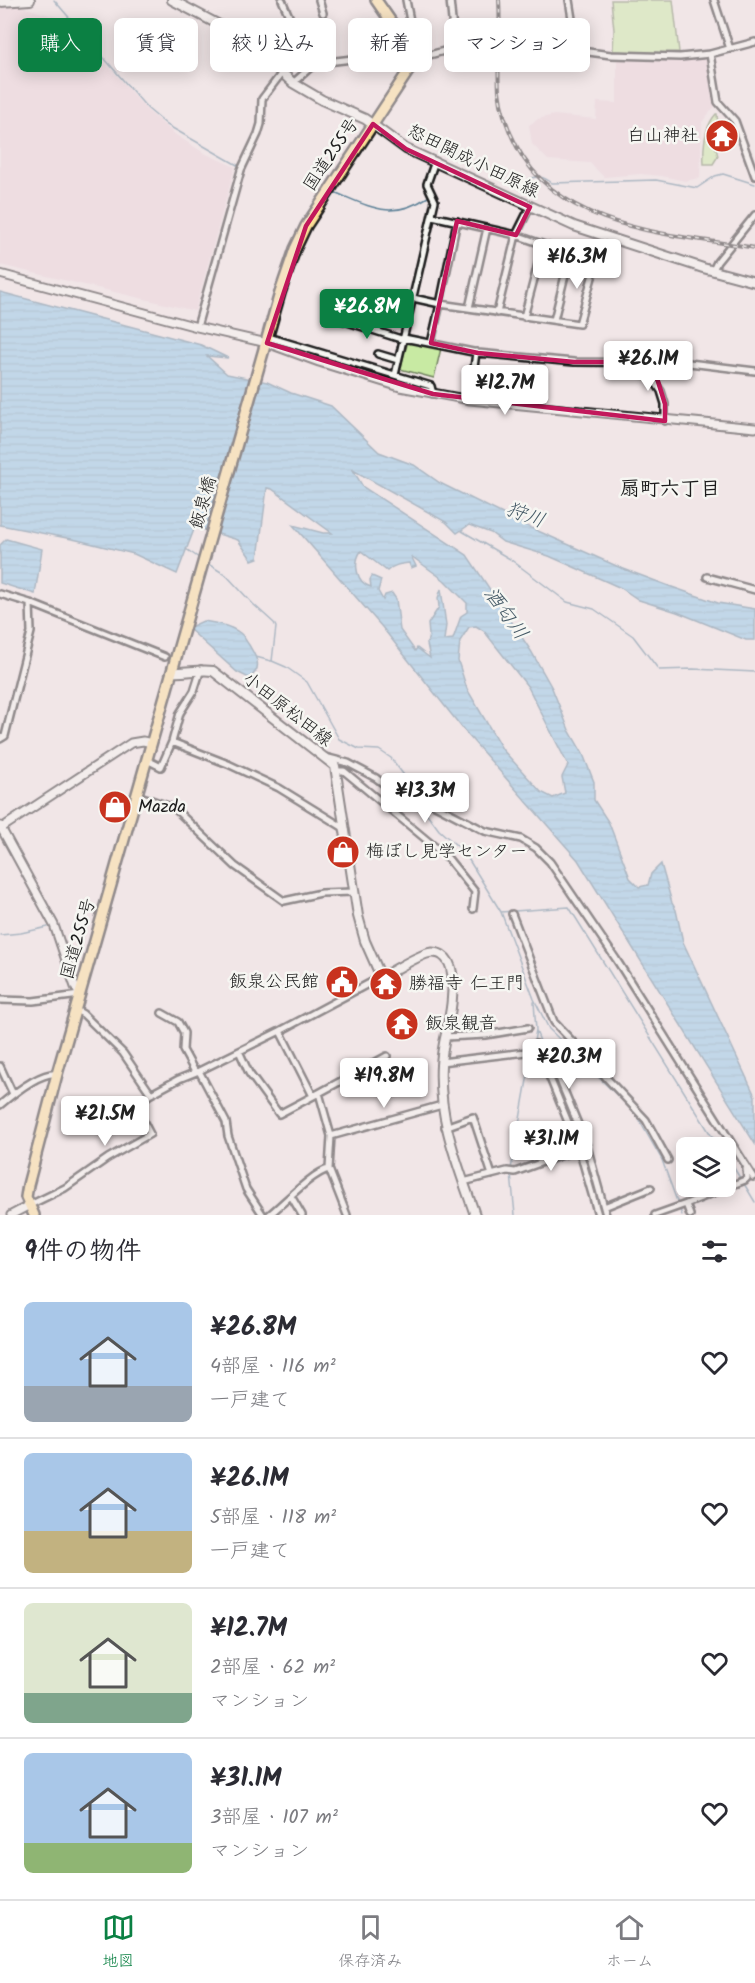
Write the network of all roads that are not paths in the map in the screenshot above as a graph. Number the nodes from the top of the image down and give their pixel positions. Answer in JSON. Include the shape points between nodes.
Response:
{"nodes":[{"id":1,"x":30,"y":0,"type":"edge"},
{"id":2,"x":172,"y":0,"type":"edge"},
{"id":3,"x":282,"y":0,"type":"edge"},
{"id":4,"x":319,"y":0,"type":"edge"},
{"id":5,"x":376,"y":0,"type":"edge"},
{"id":6,"x":406,"y":0,"type":"edge"},
{"id":7,"x":450,"y":0,"type":"edge"},
{"id":8,"x":569,"y":0,"type":"edge"},
{"id":9,"x":714,"y":0,"type":"edge"},
{"id":10,"x":0,"y":2,"type":"edge"},
{"id":11,"x":323,"y":13,"type":"dead end"},
{"id":12,"x":290,"y":18,"type":"edge"},
{"id":13,"x":389,"y":18,"type":"edge"},
{"id":14,"x":409,"y":18,"type":"edge"},
{"id":15,"x":452,"y":18,"type":"edge"},
{"id":16,"x":572,"y":18,"type":"edge"},
{"id":17,"x":755,"y":42,"type":"edge"},
{"id":18,"x":729,"y":49,"type":"junction"},
{"id":19,"x":590,"y":51,"type":"edge"},
{"id":20,"x":710,"y":54,"type":"junction"},
{"id":21,"x":305,"y":72,"type":"edge"},
{"id":22,"x":404,"y":72,"type":"edge"},
{"id":23,"x":281,"y":74,"type":"junction"},
{"id":24,"x":293,"y":83,"type":"junction"},
{"id":25,"x":374,"y":124,"type":"junction"},
{"id":26,"x":435,"y":161,"type":"junction"},
{"id":27,"x":755,"y":176,"type":"edge"},
{"id":28,"x":530,"y":207,"type":"junction"},
{"id":29,"x":755,"y":215,"type":"edge"},
{"id":30,"x":432,"y":216,"type":"junction"},
{"id":31,"x":458,"y":221,"type":"junction"},
{"id":32,"x":487,"y":228,"type":"junction"},
{"id":33,"x":516,"y":235,"type":"junction"},
{"id":34,"x":543,"y":245,"type":"junction"},
{"id":35,"x":570,"y":255,"type":"junction"},
{"id":36,"x":713,"y":270,"type":"junction"},
{"id":37,"x":0,"y":274,"type":"edge"},
{"id":38,"x":755,"y":282,"type":"edge"},
{"id":39,"x":413,"y":298,"type":"junction"},
{"id":40,"x":440,"y":304,"type":"junction"},
{"id":41,"x":469,"y":308,"type":"junction"},
{"id":42,"x":497,"y":313,"type":"junction"},
{"id":43,"x":524,"y":317,"type":"junction"},
{"id":44,"x":338,"y":319,"type":"dead end"},
{"id":45,"x":554,"y":320,"type":"junction"},
{"id":46,"x":197,"y":327,"type":"junction"},
{"id":47,"x":404,"y":339,"type":"junction"},
{"id":48,"x":267,"y":340,"type":"junction"},
{"id":49,"x":431,"y":343,"type":"junction"},
{"id":50,"x":476,"y":352,"type":"junction"},
{"id":51,"x":378,"y":354,"type":"dead end"},
{"id":52,"x":398,"y":360,"type":"junction"},
{"id":53,"x":652,"y":362,"type":"junction"},
{"id":54,"x":755,"y":371,"type":"edge"},
{"id":55,"x":395,"y":375,"type":"junction"},
{"id":56,"x":473,"y":376,"type":"dead end"},
{"id":57,"x":433,"y":394,"type":"junction"},
{"id":58,"x":665,"y":421,"type":"junction"},
{"id":59,"x":755,"y":428,"type":"edge"},
{"id":60,"x":707,"y":577,"type":"dead end"},
{"id":61,"x":755,"y":590,"type":"edge"},
{"id":62,"x":0,"y":594,"type":"edge"},
{"id":63,"x":30,"y":603,"type":"junction"},
{"id":64,"x":165,"y":657,"type":"dead end"},
{"id":65,"x":201,"y":669,"type":"junction"},
{"id":66,"x":172,"y":672,"type":"junction"},
{"id":67,"x":0,"y":739,"type":"edge"},
{"id":68,"x":172,"y":742,"type":"junction"},
{"id":69,"x":152,"y":743,"type":"junction"},
{"id":70,"x":323,"y":756,"type":"junction"},
{"id":71,"x":147,"y":760,"type":"junction"},
{"id":72,"x":336,"y":771,"type":"junction"},
{"id":73,"x":137,"y":795,"type":"junction"},
{"id":74,"x":0,"y":827,"type":"edge"},
{"id":75,"x":346,"y":829,"type":"junction"},
{"id":76,"x":354,"y":892,"type":"junction"},
{"id":77,"x":473,"y":909,"type":"dead end"},
{"id":78,"x":513,"y":915,"type":"dead end"},
{"id":79,"x":381,"y":977,"type":"junction"},
{"id":80,"x":80,"y":995,"type":"junction"},
{"id":81,"x":0,"y":1000,"type":"edge"},
{"id":82,"x":76,"y":1010,"type":"junction"},
{"id":83,"x":162,"y":1013,"type":"dead end"},
{"id":84,"x":528,"y":1028,"type":"dead end"},
{"id":85,"x":280,"y":1031,"type":"junction"},
{"id":86,"x":445,"y":1037,"type":"junction"},
{"id":87,"x":536,"y":1044,"type":"dead end"},
{"id":88,"x":239,"y":1051,"type":"junction"},
{"id":89,"x":526,"y":1052,"type":"dead end"},
{"id":90,"x":387,"y":1056,"type":"dead end"},
{"id":91,"x":552,"y":1061,"type":"dead end"},
{"id":92,"x":441,"y":1062,"type":"junction"},
{"id":93,"x":0,"y":1066,"type":"edge"},
{"id":94,"x":197,"y":1071,"type":"junction"},
{"id":95,"x":57,"y":1074,"type":"junction"},
{"id":96,"x":560,"y":1078,"type":"junction"},
{"id":97,"x":552,"y":1081,"type":"junction"},
{"id":98,"x":13,"y":1094,"type":"junction"},
{"id":99,"x":151,"y":1094,"type":"junction"},
{"id":100,"x":316,"y":1095,"type":"junction"},
{"id":101,"x":0,"y":1105,"type":"edge"},
{"id":102,"x":442,"y":1105,"type":"junction"},
{"id":103,"x":445,"y":1127,"type":"junction"},
{"id":104,"x":332,"y":1136,"type":"junction"},
{"id":105,"x":587,"y":1146,"type":"junction"},
{"id":106,"x":579,"y":1149,"type":"junction"},
{"id":107,"x":668,"y":1160,"type":"dead end"},
{"id":108,"x":743,"y":1160,"type":"junction"},
{"id":109,"x":329,"y":1169,"type":"junction"},
{"id":110,"x":492,"y":1175,"type":"junction"},
{"id":111,"x":753,"y":1177,"type":"dead end"},
{"id":112,"x":464,"y":1182,"type":"junction"},
{"id":113,"x":651,"y":1188,"type":"dead end"},
{"id":114,"x":291,"y":1196,"type":"junction"},
{"id":115,"x":685,"y":1204,"type":"junction"},
{"id":116,"x":30,"y":1205,"type":"junction"},
{"id":117,"x":604,"y":1207,"type":"junction"},
{"id":118,"x":11,"y":1215,"type":"edge"},
{"id":119,"x":34,"y":1215,"type":"edge"},
{"id":120,"x":263,"y":1215,"type":"edge"},
{"id":121,"x":269,"y":1215,"type":"edge"},
{"id":122,"x":302,"y":1215,"type":"edge"},
{"id":123,"x":347,"y":1215,"type":"edge"},
{"id":124,"x":475,"y":1215,"type":"edge"},
{"id":125,"x":598,"y":1215,"type":"edge"},
{"id":126,"x":606,"y":1215,"type":"edge"},
{"id":127,"x":656,"y":1215,"type":"edge"},
{"id":128,"x":690,"y":1215,"type":"edge"}],
"edges":[{"from":1,"to":10,"type":"main road"},
{"from":2,"to":23,"type":"main road","name":"怒田開成小田原線","via":[[246,39]]},
{"from":3,"to":12,"type":"street"},
{"from":4,"to":11,"type":"street"},
{"from":5,"to":13,"type":"highway"},
{"from":6,"to":14,"type":"street"},
{"from":7,"to":15,"type":"street"},
{"from":8,"to":16,"type":"street"},
{"from":9,"to":18,"type":"street"},
{"from":17,"to":18,"type":"street"},
{"from":18,"to":20,"type":"street"},
{"from":19,"to":20,"type":"street","via":[[647,57]]},
{"from":20,"to":27,"type":"street","via":[[718,102],[737,124]]},
{"from":21,"to":24,"type":"street"},
{"from":22,"to":25,"type":"highway","name":"国道255号"},
{"from":23,"to":24,"type":"main road","name":"怒田開成小田原線"},
{"from":23,"to":46,"type":"street","via":[[262,99],[261,124],[241,170]]},
{"from":24,"to":25,"type":"main road","name":"怒田開成小田原線"},
{"from":25,"to":26,"type":"main road","name":"怒田開成小田原線","via":[[406,149]]},
{"from":25,"to":48,"type":"highway","name":"国道255号","via":[[306,226]]},
{"from":26,"to":28,"type":"main road","name":"怒田開成小田原線"},
{"from":26,"to":30,"type":"street","via":[[427,184],[435,201]]},
{"from":28,"to":33,"type":"street"},
{"from":28,"to":36,"type":"main road","name":"怒田開成小田原線","via":[[574,226]]},
{"from":29,"to":36,"type":"street"},
{"from":30,"to":31,"type":"street"},
{"from":30,"to":39,"type":"street"},
{"from":31,"to":32,"type":"street"},
{"from":31,"to":40,"type":"street"},
{"from":32,"to":33,"type":"street"},
{"from":32,"to":41,"type":"street"},
{"from":33,"to":34,"type":"street"},
{"from":33,"to":42,"type":"street"},
{"from":34,"to":35,"type":"street"},
{"from":34,"to":43,"type":"street"},
{"from":35,"to":45,"type":"street"},
{"from":35,"to":45,"type":"street","via":[[596,263],[579,324]]},
{"from":36,"to":38,"type":"main road","name":"怒田開成小田原線"},
{"from":37,"to":46,"type":"street"},
{"from":39,"to":40,"type":"street"},
{"from":39,"to":47,"type":"street"},
{"from":40,"to":41,"type":"street"},
{"from":40,"to":49,"type":"street"},
{"from":41,"to":42,"type":"street"},
{"from":42,"to":43,"type":"street"},
{"from":43,"to":45,"type":"street"},
{"from":44,"to":47,"type":"street"},
{"from":46,"to":48,"type":"street"},
{"from":47,"to":49,"type":"street"},
{"from":47,"to":52,"type":"street"},
{"from":48,"to":55,"type":"street"},
{"from":48,"to":57,"type":"street","via":[[329,365]]},
{"from":48,"to":66,"type":"highway","name":"飯泉橋"},
{"from":49,"to":50,"type":"street"},
{"from":50,"to":53,"type":"street","via":[[574,362]]},
{"from":50,"to":56,"type":"street"},
{"from":51,"to":52,"type":"street"},
{"from":52,"to":55,"type":"street"},
{"from":53,"to":54,"type":"street"},
{"from":53,"to":58,"type":"street","via":[[655,382],[665,404]]},
{"from":55,"to":57,"type":"street","via":[[431,386]]},
{"from":57,"to":58,"type":"street"},
{"from":58,"to":59,"type":"street"},
{"from":60,"to":61,"type":"street"},
{"from":62,"to":63,"type":"street"},
{"from":63,"to":64,"type":"street"},
{"from":63,"to":67,"type":"street","via":[[31,632],[26,657],[5,736]]},
{"from":65,"to":66,"type":"main road"},
{"from":65,"to":68,"type":"street","via":[[194,691],[180,713]]},
{"from":65,"to":70,"type":"main road","name":"小田原松田線","via":[[213,671]]},
{"from":66,"to":69,"type":"highway","name":"国道255号"},
{"from":68,"to":71,"type":"street","via":[[161,767]]},
{"from":68,"to":75,"type":"street","via":[[279,788]]},
{"from":69,"to":71,"type":"highway","name":"国道255号"},
{"from":69,"to":74,"type":"street","via":[[131,743]]},
{"from":70,"to":72,"type":"main road","name":"小田原松田線"},
{"from":70,"to":108,"type":"street","via":[[348,763],[376,778],[406,801],[427,802],[484,831],[536,848],[550,862],[616,959]]},
{"from":71,"to":73,"type":"highway","name":"国道255号"},
{"from":72,"to":75,"type":"main road","name":"小田原松田線"},
{"from":72,"to":77,"type":"street","via":[[344,771],[446,856],[475,892]]},
{"from":73,"to":76,"type":"street","via":[[174,808],[235,866],[284,901],[321,893]]},
{"from":73,"to":80,"type":"highway","name":"国道255号"},
{"from":74,"to":80,"type":"street","via":[[54,925]]},
{"from":75,"to":76,"type":"main road","name":"小田原松田線"},
{"from":76,"to":79,"type":"main road","name":"小田原松田線","via":[[365,941]]},
{"from":78,"to":107,"type":"street","via":[[554,1022],[646,1120]]},
{"from":79,"to":85,"type":"street"},
{"from":79,"to":86,"type":"main road","via":[[430,952],[442,954],[452,970],[453,989]]},
{"from":80,"to":81,"type":"street","via":[[33,1001]]},
{"from":80,"to":82,"type":"highway","name":"国道255号"},
{"from":82,"to":95,"type":"highway","name":"国道255号"},
{"from":82,"to":99,"type":"street","via":[[123,1053]]},
{"from":83,"to":94,"type":"street","via":[[178,1022],[184,1033],[183,1050]]},
{"from":84,"to":86,"type":"street"},
{"from":85,"to":88,"type":"street"},
{"from":85,"to":100,"type":"street"},
{"from":86,"to":92,"type":"main road"},
{"from":87,"to":97,"type":"street"},
{"from":88,"to":94,"type":"street"},
{"from":88,"to":100,"type":"street","via":[[249,1073],[279,1114]]},
{"from":89,"to":92,"type":"street"},
{"from":90,"to":100,"type":"street"},
{"from":91,"to":96,"type":"street"},
{"from":92,"to":102,"type":"main road"},
{"from":93,"to":98,"type":"street"},
{"from":94,"to":99,"type":"street"},
{"from":94,"to":120,"type":"street","via":[[226,1122],[246,1189]]},
{"from":95,"to":98,"type":"street","via":[[42,1077]]},
{"from":95,"to":116,"type":"highway","name":"国道255号","via":[[28,1185],[26,1197]]},
{"from":96,"to":97,"type":"street"},
{"from":96,"to":105,"type":"street"},
{"from":97,"to":106,"type":"street"},
{"from":98,"to":101,"type":"street"},
{"from":99,"to":116,"type":"street","via":[[135,1105],[150,1134]]},
{"from":100,"to":104,"type":"street"},
{"from":102,"to":103,"type":"main road"},
{"from":102,"to":104,"type":"street"},
{"from":103,"to":110,"type":"street","via":[[473,1117]]},
{"from":103,"to":112,"type":"main road"},
{"from":104,"to":109,"type":"street"},
{"from":105,"to":106,"type":"street"},
{"from":105,"to":117,"type":"street"},
{"from":106,"to":110,"type":"street","via":[[515,1172]]},
{"from":106,"to":125,"type":"street"},
{"from":108,"to":111,"type":"street"},
{"from":108,"to":115,"type":"street","via":[[746,1180]]},
{"from":109,"to":114,"type":"street"},
{"from":109,"to":123,"type":"street"},
{"from":110,"to":112,"type":"street"},
{"from":112,"to":124,"type":"main road"},
{"from":113,"to":117,"type":"street"},
{"from":114,"to":121,"type":"street"},
{"from":114,"to":122,"type":"street"},
{"from":115,"to":127,"type":"street"},
{"from":115,"to":128,"type":"street"},
{"from":116,"to":118,"type":"street"},
{"from":116,"to":119,"type":"highway","name":"国道255号"},
{"from":117,"to":126,"type":"street"}]}
